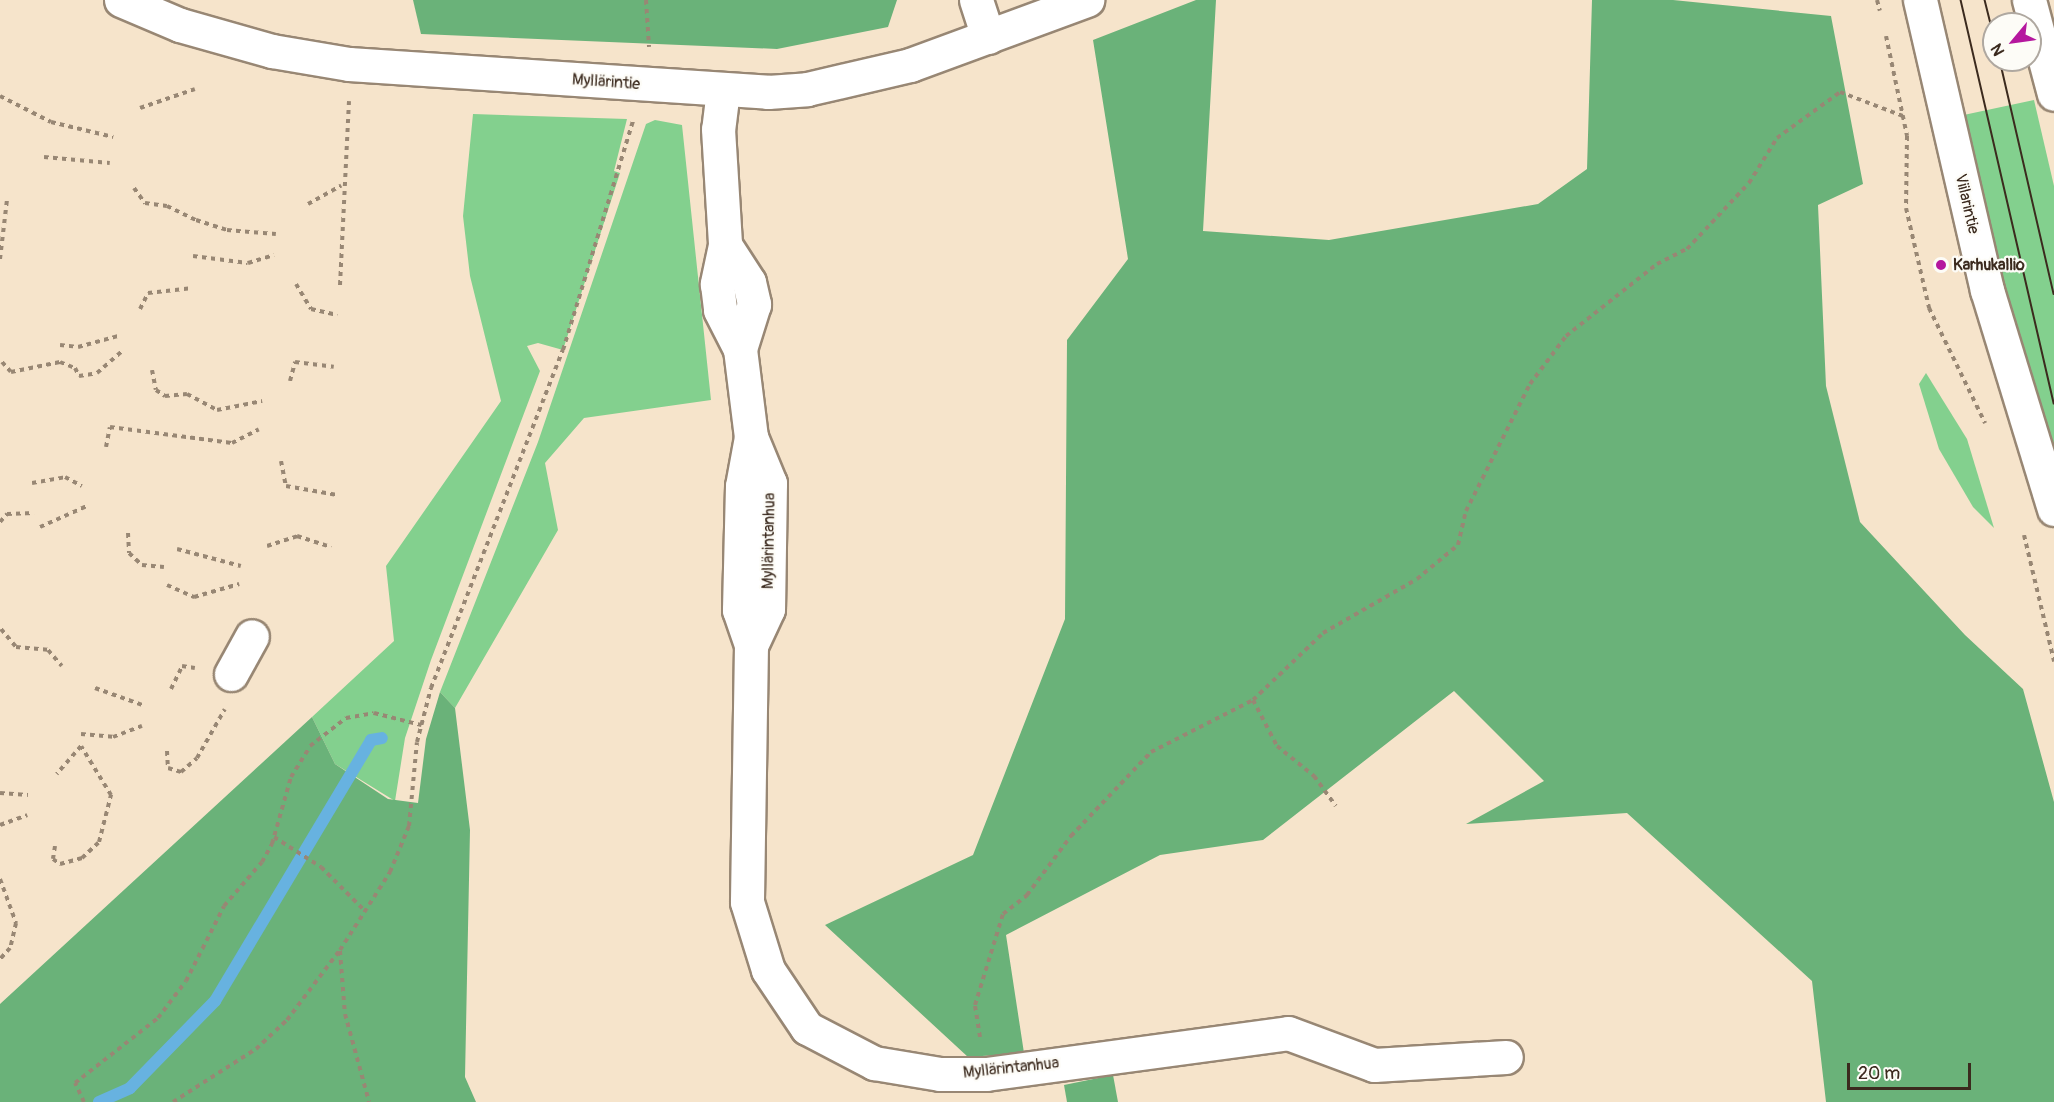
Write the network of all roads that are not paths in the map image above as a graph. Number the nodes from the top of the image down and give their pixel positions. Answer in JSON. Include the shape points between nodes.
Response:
{"nodes":[{"id":1,"x":121,"y":0,"type":"edge"},
{"id":2,"x":976,"y":0,"type":"edge"},
{"id":3,"x":1087,"y":0,"type":"edge"},
{"id":4,"x":1920,"y":0,"type":"edge"},
{"id":5,"x":2029,"y":0,"type":"edge"},
{"id":6,"x":988,"y":37,"type":"junction"},
{"id":7,"x":723,"y":90,"type":"junction"},
{"id":8,"x":2054,"y":94,"type":"edge"},
{"id":9,"x":2054,"y":509,"type":"edge"},
{"id":10,"x":252,"y":636,"type":"dead end"},
{"id":11,"x":231,"y":674,"type":"road end"},
{"id":12,"x":1506,"y":1057,"type":"dead end"}],
"edges":[{"from":1,"to":7,"type":"street","name":"Myllärintie","via":[[180,25],[272,51],[349,64]]},
{"from":2,"to":6,"type":"street"},
{"from":3,"to":6,"type":"street","name":"Myllärintie"},
{"from":4,"to":9,"type":"street","name":"Viilarintie","via":[[1987,290]]},
{"from":5,"to":8,"type":"street"},
{"from":6,"to":7,"type":"street","name":"Myllärintie","via":[[854,81],[768,92]]},
{"from":7,"to":12,"type":"street","name":"Myllärintanhua","via":[[718,129],[725,245],[749,282],[753,304],[740,349],[751,437],[770,483],[768,609],[752,645],[747,902],[768,970],[807,1028],[874,1063],[940,1074],[986,1074],[1288,1033],[1374,1065]]},
{"from":10,"to":11,"type":"street"}]}
